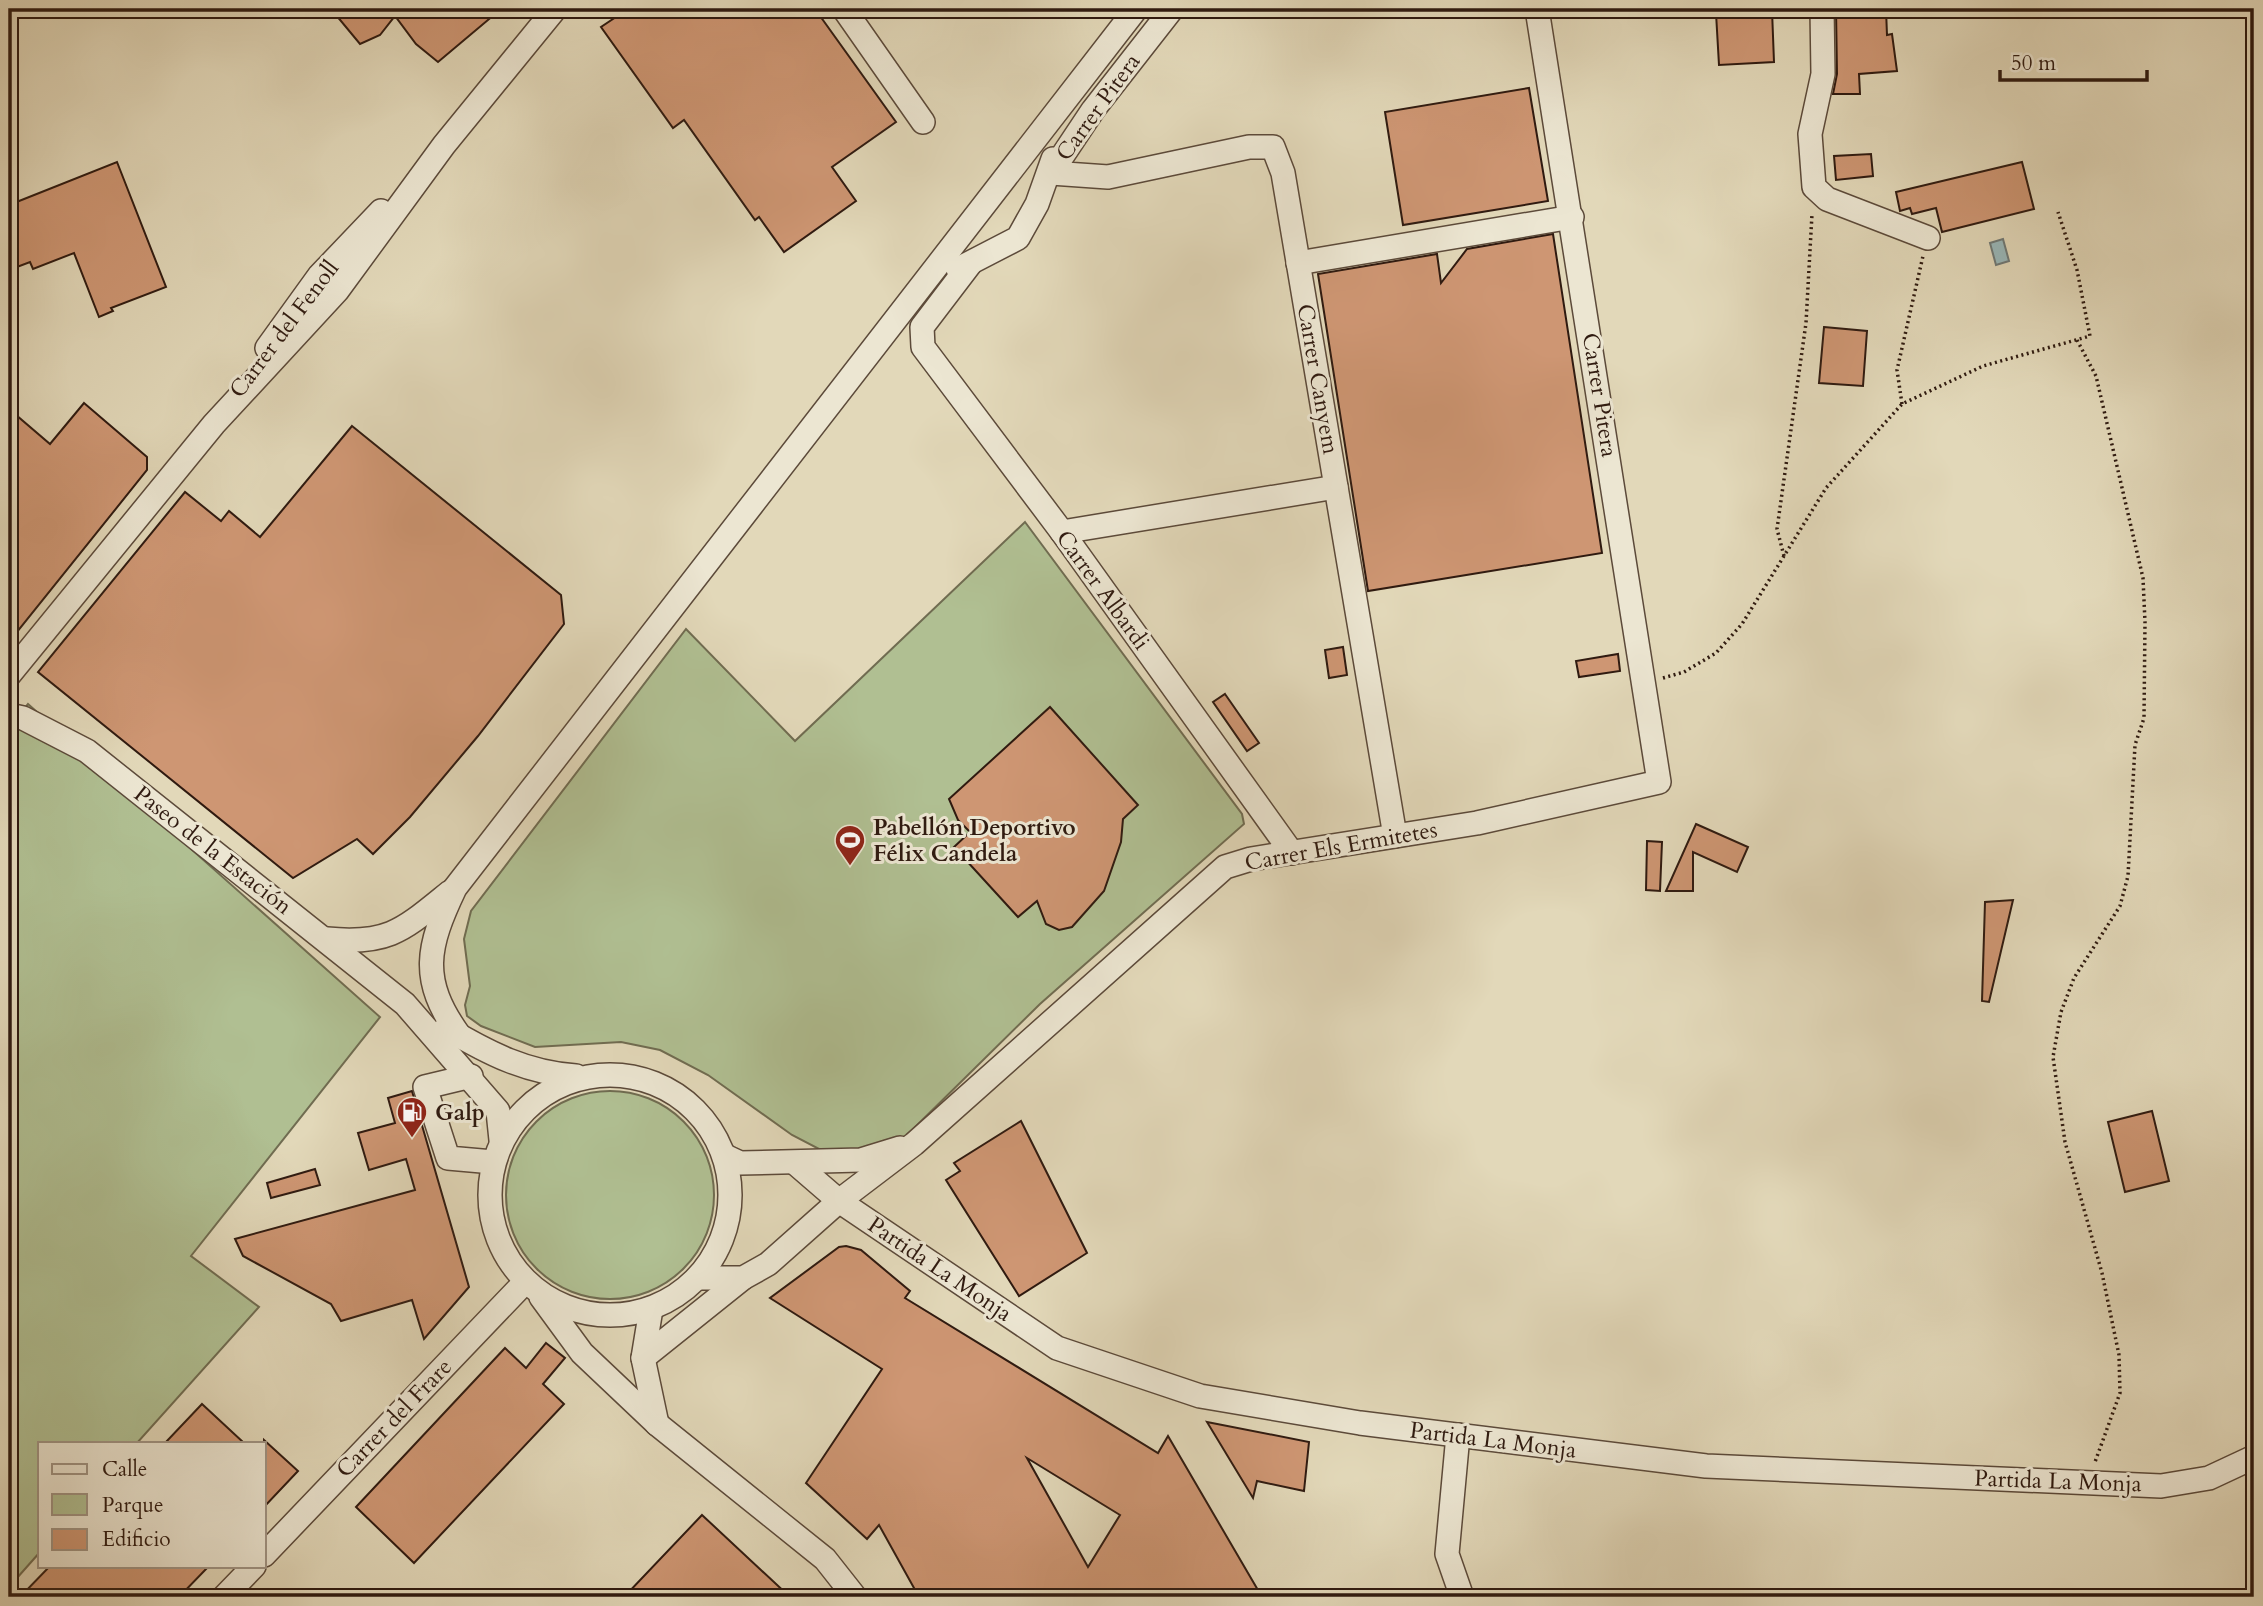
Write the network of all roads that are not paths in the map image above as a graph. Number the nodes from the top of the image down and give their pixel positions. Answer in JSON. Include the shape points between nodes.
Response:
{"nodes":[{"id":1,"x":555,"y":9,"type":"edge"},
{"id":2,"x":844,"y":9,"type":"edge"},
{"id":3,"x":1136,"y":9,"type":"edge"},
{"id":4,"x":1172,"y":9,"type":"edge"},
{"id":5,"x":1537,"y":9,"type":"edge"},
{"id":6,"x":1822,"y":9,"type":"edge"},
{"id":7,"x":1064,"y":100,"type":"junction"},
{"id":8,"x":923,"y":122,"type":"dead end"},
{"id":9,"x":1051,"y":173,"type":"junction"},
{"id":10,"x":1572,"y":217,"type":"junction"},
{"id":11,"x":1928,"y":238,"type":"road end"},
{"id":12,"x":1298,"y":263,"type":"junction"},
{"id":13,"x":970,"y":264,"type":"junction"},
{"id":14,"x":917,"y":288,"type":"junction"},
{"id":15,"x":1336,"y":487,"type":"junction"},
{"id":16,"x":1062,"y":532,"type":"junction"},
{"id":17,"x":9,"y":675,"type":"edge"},
{"id":18,"x":9,"y":715,"type":"edge"},
{"id":19,"x":1659,"y":782,"type":"joint"},
{"id":20,"x":1395,"y":836,"type":"junction"},
{"id":21,"x":1292,"y":853,"type":"junction"},
{"id":22,"x":455,"y":888,"type":"junction"},
{"id":23,"x":380,"y":938,"type":"junction"},
{"id":24,"x":327,"y":939,"type":"junction"},
{"id":25,"x":367,"y":971,"type":"junction"},
{"id":26,"x":405,"y":1004,"type":"junction"},
{"id":27,"x":459,"y":1035,"type":"junction"},
{"id":28,"x":471,"y":1076,"type":"junction"},
{"id":29,"x":586,"y":1077,"type":"junction"},
{"id":30,"x":914,"y":1144,"type":"junction"},
{"id":31,"x":497,"y":1151,"type":"junction"},
{"id":32,"x":724,"y":1156,"type":"junction"},
{"id":33,"x":795,"y":1163,"type":"junction"},
{"id":34,"x":839,"y":1201,"type":"junction"},
{"id":35,"x":743,"y":1278,"type":"junction"},
{"id":36,"x":698,"y":1279,"type":"junction"},
{"id":37,"x":531,"y":1287,"type":"junction"},
{"id":38,"x":651,"y":1309,"type":"junction"},
{"id":39,"x":643,"y":1358,"type":"junction"},
{"id":40,"x":657,"y":1424,"type":"junction"},
{"id":41,"x":1458,"y":1435,"type":"junction"},
{"id":42,"x":2254,"y":1457,"type":"edge"},
{"id":43,"x":2225,"y":1470,"type":"junction"},
{"id":44,"x":2254,"y":1472,"type":"edge"},
{"id":45,"x":266,"y":1553,"type":"edge"},
{"id":46,"x":252,"y":1568,"type":"edge"},
{"id":47,"x":224,"y":1597,"type":"edge"},
{"id":48,"x":855,"y":1597,"type":"edge"},
{"id":49,"x":1462,"y":1597,"type":"edge"}],
"edges":[{"from":1,"to":17,"type":"street","name":"Carrer del Fenoll","via":[[444,145],[319,276],[214,424]]},
{"from":2,"to":8,"type":"street"},
{"from":3,"to":7,"type":"street"},
{"from":4,"to":9,"type":"street","name":"Carrer Pitera","via":[[1093,110]]},
{"from":5,"to":10,"type":"street","name":"Carrer Pitera"},
{"from":6,"to":11,"type":"street","via":[[1823,74],[1810,134],[1814,187],[1827,200]]},
{"from":7,"to":9,"type":"street"},
{"from":7,"to":14,"type":"street"},
{"from":9,"to":12,"type":"street","name":"Carrer Canyem","via":[[1108,177],[1249,147],[1273,147],[1283,173]]},
{"from":9,"to":13,"type":"street","via":[[1018,238]]},
{"from":10,"to":12,"type":"street"},
{"from":10,"to":19,"type":"street","name":"Carrer Pitera"},
{"from":12,"to":15,"type":"street","name":"Carrer Canyem"},
{"from":13,"to":14,"type":"street"},
{"from":13,"to":16,"type":"street","name":"Carrer Albardi","via":[[922,327],[923,347]]},
{"from":14,"to":22,"type":"street"},
{"from":15,"to":16,"type":"street"},
{"from":15,"to":20,"type":"street","name":"Carrer Canyem"},
{"from":16,"to":21,"type":"street","name":"Carrer Albardi"},
{"from":18,"to":24,"type":"street","name":"Paseo de la Estación","via":[[87,751]]},
{"from":19,"to":20,"type":"street","name":"Carrer Els Ermitetes","via":[[1477,823]]},
{"from":20,"to":21,"type":"street","name":"Carrer Els Ermitetes"},
{"from":21,"to":30,"type":"street","name":"Carrer Els Ermitetes","via":[[1225,867]]},
{"from":22,"to":23,"type":"street","via":[[406,928]]},
{"from":22,"to":27,"type":"street","via":[[430,952],[439,1001]]},
{"from":23,"to":24,"type":"street","via":[[359,942]]},
{"from":23,"to":25,"type":"street"},
{"from":24,"to":25,"type":"street","name":"Paseo de la Estación"},
{"from":25,"to":26,"type":"street","name":"Paseo de la Estación"},
{"from":26,"to":27,"type":"street","name":"Paseo de la Estación"},
{"from":26,"to":28,"type":"street","name":"Paseo de la Estación"},
{"from":27,"to":29,"type":"street","name":"Paseo de la Estación","via":[[520,1067]]},
{"from":28,"to":31,"type":"street","name":"Paseo de la Estación","via":[[498,1111]]},
{"from":28,"to":31,"type":"street","via":[[425,1087],[447,1158]]},
{"from":29,"to":31,"type":"street","via":[[552,1089],[523,1111]]},
{"from":29,"to":32,"type":"street","via":[[615,1074],[670,1090],[700,1115]]},
{"from":30,"to":33,"type":"street","name":"Carrer Els Ermitetes","via":[[861,1160]]},
{"from":30,"to":34,"type":"street","name":"Carrer Els Ermitetes"},
{"from":31,"to":37,"type":"street","via":[[488,1194],[492,1226],[505,1257]]},
{"from":32,"to":33,"type":"street","name":"Carrer Els Ermitetes","via":[[740,1163]]},
{"from":32,"to":36,"type":"street","via":[[731,1189],[728,1221],[717,1252]]},
{"from":33,"to":34,"type":"street","name":"Partida La Monja"},
{"from":34,"to":35,"type":"street","name":"Carrer Els Ermitetes","via":[[768,1264]]},
{"from":34,"to":41,"type":"street","name":"Partida La Monja","via":[[1057,1348],[1200,1396]]},
{"from":35,"to":36,"type":"street"},
{"from":35,"to":39,"type":"street","name":"Carrer Els Ermitetes"},
{"from":36,"to":38,"type":"street"},
{"from":37,"to":38,"type":"street","via":[[572,1310],[612,1316]]},
{"from":37,"to":40,"type":"street","via":[[582,1353]]},
{"from":37,"to":45,"type":"street","name":"Carrer del Frare"},
{"from":38,"to":39,"type":"street"},
{"from":39,"to":40,"type":"street"},
{"from":40,"to":48,"type":"street","via":[[825,1559]]},
{"from":41,"to":43,"type":"street","name":"Partida La Monja","via":[[1706,1466],[2161,1486],[2208,1478]]},
{"from":41,"to":49,"type":"street","via":[[1447,1555]]},
{"from":42,"to":43,"type":"street","name":"Partida La Monja"},
{"from":43,"to":44,"type":"street"},
{"from":46,"to":47,"type":"street"}]}
